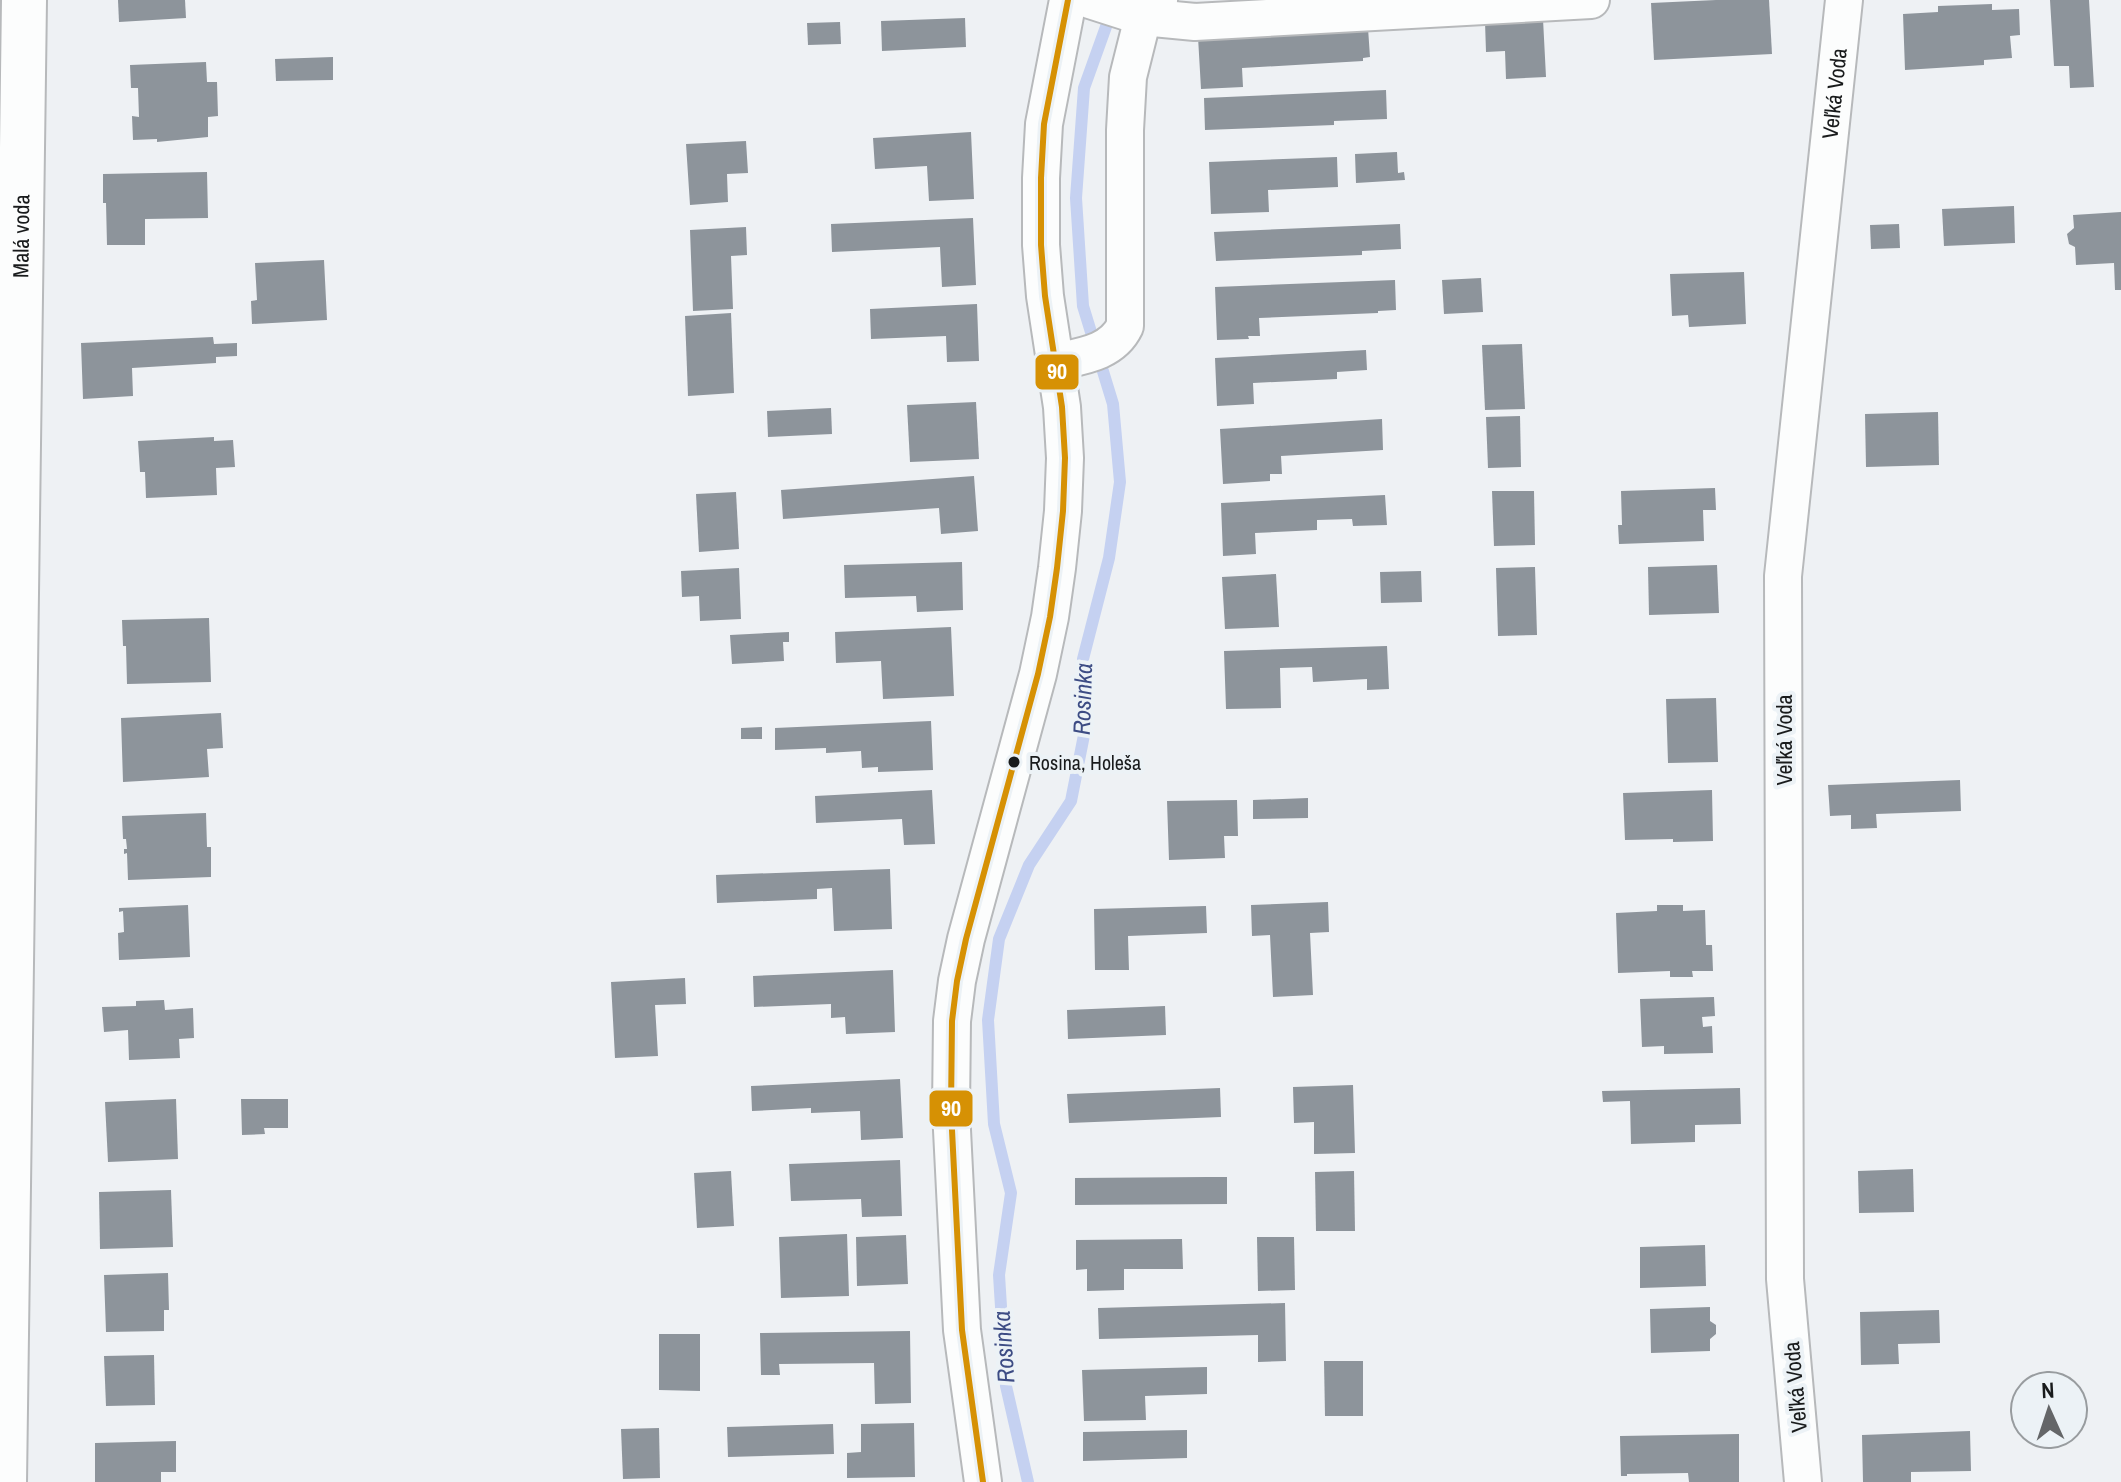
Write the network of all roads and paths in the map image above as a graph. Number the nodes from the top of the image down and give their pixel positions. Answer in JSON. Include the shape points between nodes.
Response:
{"nodes":[{"id":1,"x":24,"y":0,"type":"edge"},
{"id":2,"x":1068,"y":0,"type":"edge"},
{"id":3,"x":1591,"y":0,"type":"edge"},
{"id":4,"x":1844,"y":0,"type":"edge"},
{"id":5,"x":1124,"y":6,"type":"edge"},
{"id":6,"x":1083,"y":355,"type":"junction"},
{"id":7,"x":4,"y":1482,"type":"edge"},
{"id":8,"x":983,"y":1482,"type":"edge"},
{"id":9,"x":1803,"y":1482,"type":"edge"}],
"edges":[{"from":1,"to":7,"type":"street","name":"Malá voda"},
{"from":2,"to":6,"type":"street","via":[[1044,124],[1041,245],[1045,296]]},
{"from":3,"to":5,"type":"street","via":[[1195,22]]},
{"from":4,"to":9,"type":"street","name":"Veľká Voda","via":[[1783,576],[1785,1279]]},
{"from":5,"to":6,"type":"street","via":[[1127,314],[1120,337]]},
{"from":6,"to":8,"type":"street","via":[[1062,407],[1063,511],[1050,617],[966,939],[952,1021],[958,1279]]}]}
